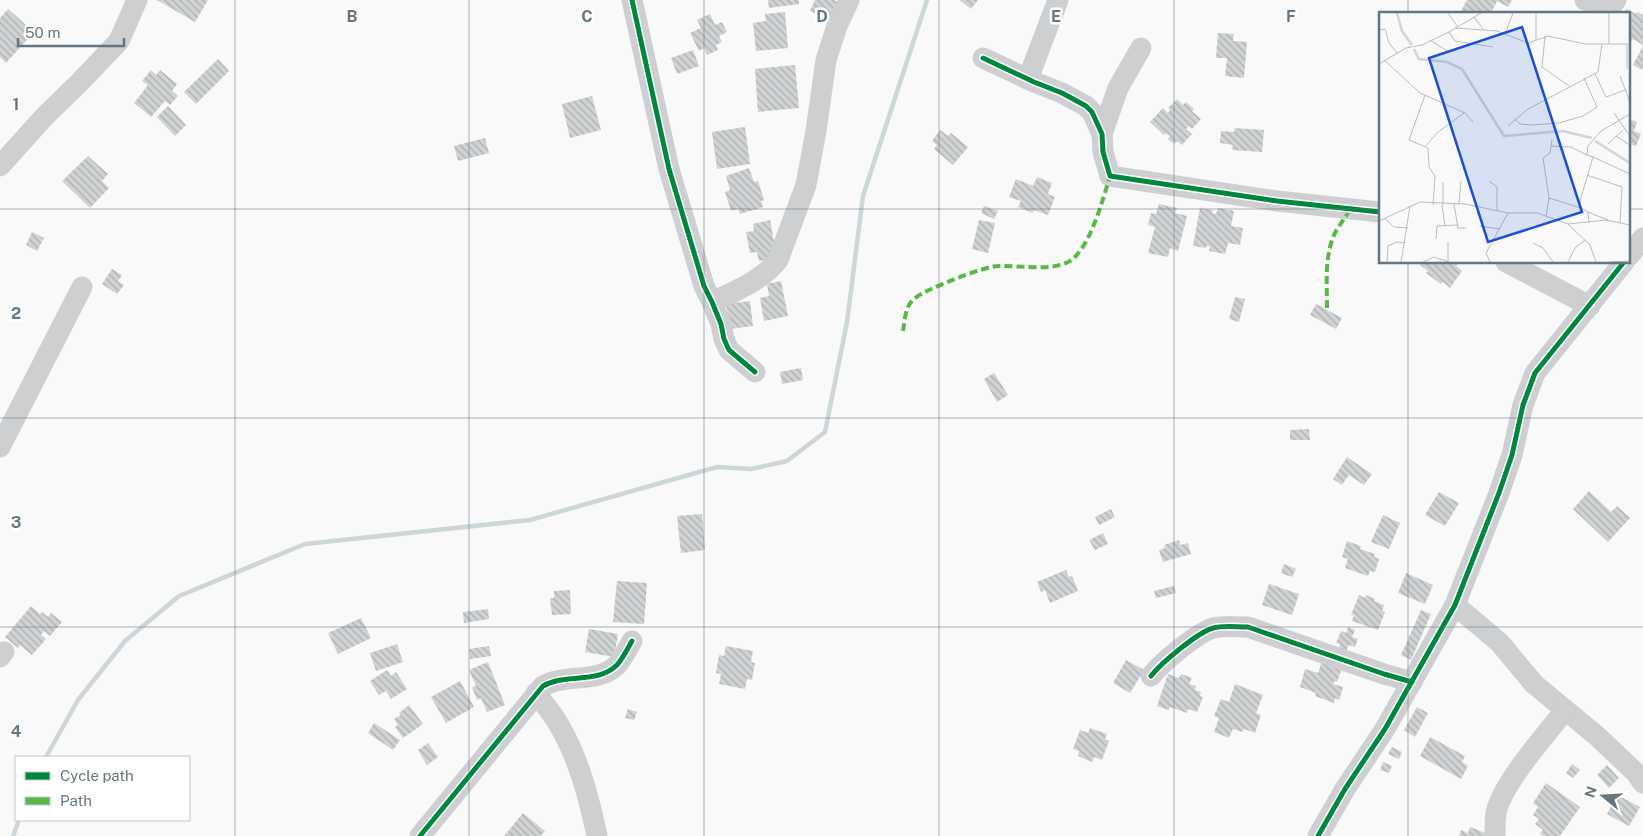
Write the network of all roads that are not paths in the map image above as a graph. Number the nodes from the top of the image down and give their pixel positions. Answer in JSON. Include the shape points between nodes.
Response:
{"nodes":[{"id":1,"x":137,"y":0,"type":"edge"},
{"id":2,"x":632,"y":0,"type":"edge"},
{"id":3,"x":849,"y":0,"type":"edge"},
{"id":4,"x":1058,"y":0,"type":"edge"},
{"id":5,"x":1585,"y":0,"type":"edge"},
{"id":6,"x":1612,"y":6,"type":"edge"},
{"id":7,"x":1141,"y":48,"type":"dead end"},
{"id":8,"x":983,"y":58,"type":"dead end"},
{"id":9,"x":1028,"y":79,"type":"junction"},
{"id":10,"x":1102,"y":134,"type":"junction"},
{"id":11,"x":2,"y":160,"type":"edge"},
{"id":12,"x":1379,"y":212,"type":"edge"},
{"id":13,"x":1643,"y":238,"type":"edge"},
{"id":14,"x":1630,"y":255,"type":"edge"},
{"id":15,"x":1510,"y":264,"type":"edge"},
{"id":16,"x":1622,"y":264,"type":"edge"},
{"id":17,"x":82,"y":287,"type":"dead end"},
{"id":18,"x":712,"y":302,"type":"junction"},
{"id":19,"x":1590,"y":306,"type":"junction"},
{"id":20,"x":754,"y":372,"type":"dead end"},
{"id":21,"x":0,"y":447,"type":"edge"},
{"id":22,"x":1455,"y":605,"type":"junction"},
{"id":23,"x":632,"y":641,"type":"dead end"},
{"id":24,"x":1151,"y":676,"type":"dead end"},
{"id":25,"x":1412,"y":682,"type":"junction"},
{"id":26,"x":536,"y":693,"type":"junction"},
{"id":27,"x":1565,"y":710,"type":"junction"},
{"id":28,"x":1643,"y":783,"type":"edge"},
{"id":29,"x":420,"y":836,"type":"edge"},
{"id":30,"x":598,"y":836,"type":"edge"},
{"id":31,"x":1318,"y":836,"type":"edge"},
{"id":32,"x":1495,"y":836,"type":"edge"}],
"edges":[{"from":1,"to":11,"type":"street","via":[[118,41]]},
{"from":2,"to":18,"type":"street","via":[[669,170],[704,286]]},
{"from":3,"to":18,"type":"street","via":[[826,60],[806,185],[778,260],[759,277]]},
{"from":4,"to":9,"type":"street"},
{"from":5,"to":6,"type":"street"},
{"from":7,"to":10,"type":"street","via":[[1118,88]]},
{"from":8,"to":9,"type":"street"},
{"from":9,"to":10,"type":"street","via":[[1081,102],[1092,112]]},
{"from":10,"to":12,"type":"street","via":[[1110,176],[1277,201]]},
{"from":13,"to":14,"type":"street"},
{"from":15,"to":19,"type":"street"},
{"from":16,"to":19,"type":"street"},
{"from":17,"to":21,"type":"street"},
{"from":18,"to":20,"type":"street","via":[[729,350]]},
{"from":19,"to":22,"type":"street","via":[[1535,373],[1499,493]]},
{"from":22,"to":25,"type":"street"},
{"from":22,"to":27,"type":"street","via":[[1500,643],[1534,684]]},
{"from":23,"to":26,"type":"street","via":[[617,665],[601,675],[552,681]]},
{"from":24,"to":25,"type":"street","via":[[1160,665],[1199,636],[1224,626],[1248,627]]},
{"from":25,"to":31,"type":"street","via":[[1385,729],[1344,788]]},
{"from":26,"to":29,"type":"street"},
{"from":26,"to":30,"type":"street","via":[[559,725],[571,750],[584,783]]},
{"from":27,"to":28,"type":"street","via":[[1614,752]]},
{"from":27,"to":32,"type":"street","via":[[1511,780],[1496,813]]}]}
